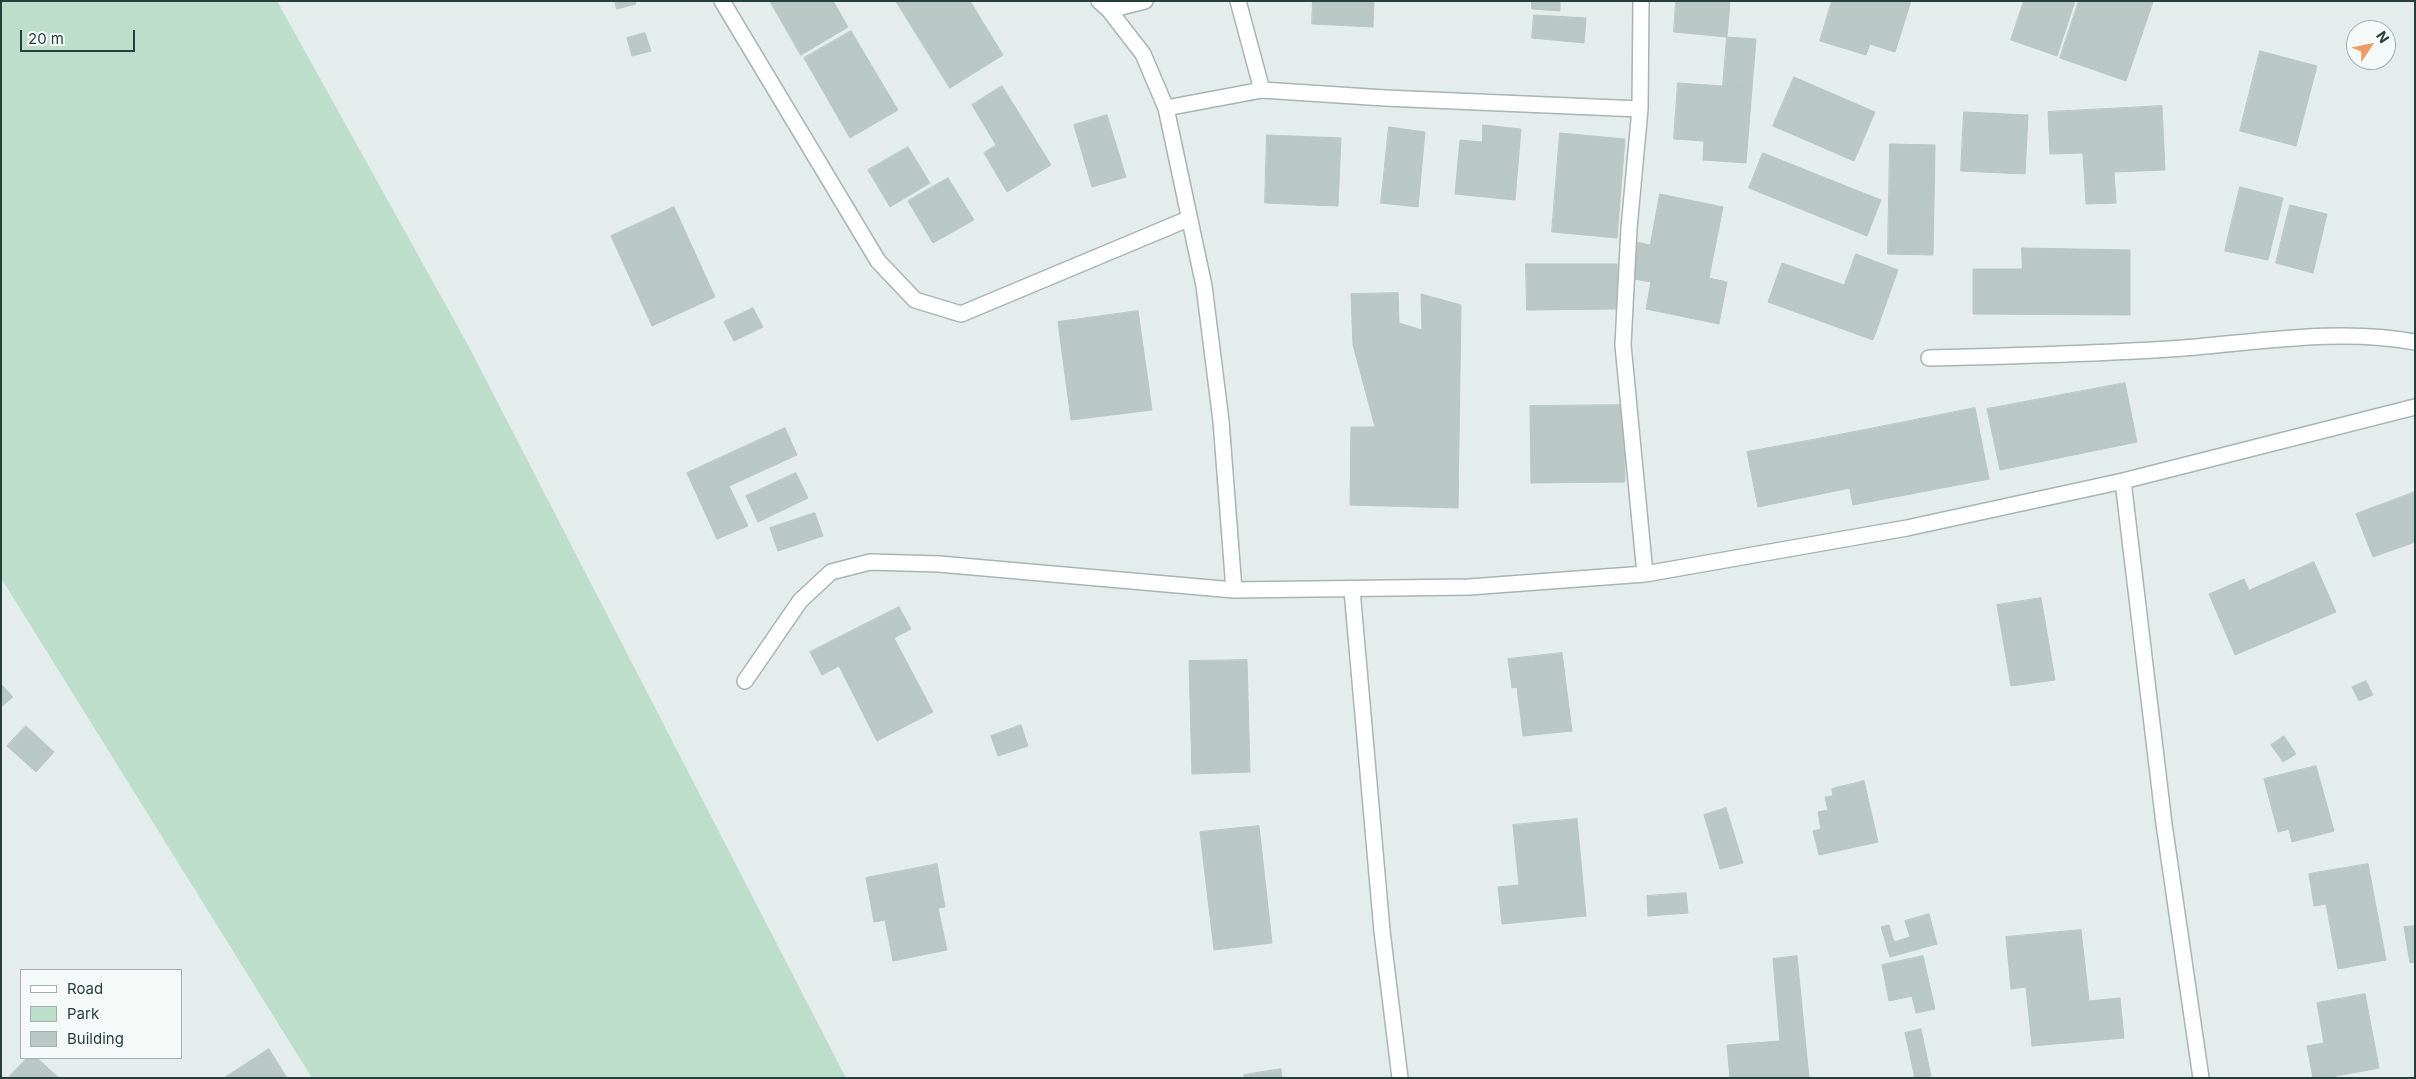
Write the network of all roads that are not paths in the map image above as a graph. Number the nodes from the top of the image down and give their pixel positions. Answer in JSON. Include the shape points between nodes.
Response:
{"nodes":[{"id":1,"x":722,"y":1,"type":"edge"},
{"id":2,"x":1145,"y":1,"type":"edge"},
{"id":3,"x":1238,"y":1,"type":"edge"},
{"id":4,"x":1641,"y":1,"type":"edge"},
{"id":5,"x":1104,"y":6,"type":"edge"},
{"id":6,"x":1262,"y":90,"type":"junction"},
{"id":7,"x":1166,"y":108,"type":"junction"},
{"id":8,"x":1640,"y":109,"type":"junction"},
{"id":9,"x":1188,"y":219,"type":"junction"},
{"id":10,"x":2415,"y":342,"type":"edge"},
{"id":11,"x":1929,"y":358,"type":"dead end"},
{"id":12,"x":2415,"y":407,"type":"edge"},
{"id":13,"x":2124,"y":481,"type":"junction"},
{"id":14,"x":1645,"y":574,"type":"junction"},
{"id":15,"x":1234,"y":590,"type":"junction"},
{"id":16,"x":1352,"y":590,"type":"junction"},
{"id":17,"x":745,"y":681,"type":"dead end"},
{"id":18,"x":1400,"y":1078,"type":"edge"},
{"id":19,"x":2201,"y":1078,"type":"edge"}],
"edges":[{"from":1,"to":9,"type":"street","via":[[878,261],[915,300],[961,314]]},
{"from":2,"to":5,"type":"street"},
{"from":3,"to":6,"type":"street"},
{"from":4,"to":8,"type":"street"},
{"from":5,"to":7,"type":"street","via":[[1143,54]]},
{"from":6,"to":7,"type":"street"},
{"from":6,"to":8,"type":"street"},
{"from":7,"to":9,"type":"street"},
{"from":8,"to":14,"type":"street","via":[[1623,345]]},
{"from":9,"to":15,"type":"street","via":[[1204,286],[1221,421]]},
{"from":10,"to":11,"type":"street","via":[[2323,336],[2105,354]]},
{"from":12,"to":13,"type":"street"},
{"from":13,"to":14,"type":"street","via":[[1907,528]]},
{"from":13,"to":19,"type":"street","via":[[2164,824]]},
{"from":14,"to":16,"type":"street","via":[[1469,587]]},
{"from":15,"to":16,"type":"street"},
{"from":15,"to":17,"type":"street","via":[[939,564],[870,562],[831,572],[800,601]]},
{"from":16,"to":18,"type":"street","via":[[1382,931]]}]}
